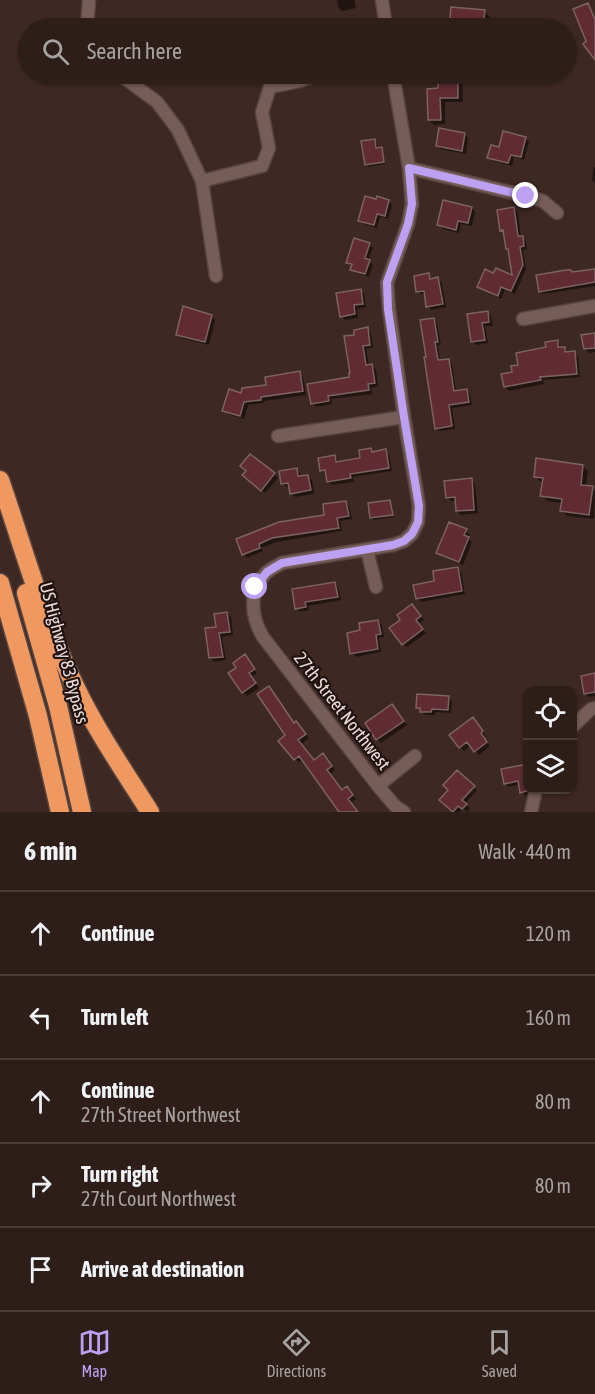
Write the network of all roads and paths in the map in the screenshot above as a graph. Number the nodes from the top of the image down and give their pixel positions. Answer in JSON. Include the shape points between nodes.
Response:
{"nodes":[{"id":1,"x":89,"y":0,"type":"edge"},
{"id":2,"x":382,"y":0,"type":"edge"},
{"id":3,"x":88,"y":18,"type":"edge"},
{"id":4,"x":385,"y":18,"type":"edge"},
{"id":5,"x":133,"y":84,"type":"edge"},
{"id":6,"x":285,"y":84,"type":"edge"},
{"id":7,"x":395,"y":84,"type":"edge"},
{"id":8,"x":409,"y":168,"type":"junction"},
{"id":9,"x":202,"y":181,"type":"junction"},
{"id":10,"x":557,"y":213,"type":"dead end"},
{"id":11,"x":216,"y":276,"type":"dead end"},
{"id":12,"x":595,"y":306,"type":"edge"},
{"id":13,"x":523,"y":319,"type":"dead end"},
{"id":14,"x":404,"y":417,"type":"junction"},
{"id":15,"x":278,"y":436,"type":"dead end"},
{"id":16,"x":0,"y":480,"type":"edge"},
{"id":17,"x":0,"y":506,"type":"edge"},
{"id":18,"x":367,"y":550,"type":"junction"},
{"id":19,"x":0,"y":583,"type":"edge"},
{"id":20,"x":376,"y":587,"type":"dead end"},
{"id":21,"x":595,"y":708,"type":"edge"},
{"id":22,"x":577,"y":723,"type":"edge"},
{"id":23,"x":416,"y":756,"type":"dead end"},
{"id":24,"x":378,"y":786,"type":"junction"},
{"id":25,"x":535,"y":794,"type":"edge"},
{"id":26,"x":60,"y":812,"type":"edge"},
{"id":27,"x":82,"y":812,"type":"edge"},
{"id":28,"x":150,"y":812,"type":"edge"},
{"id":29,"x":404,"y":812,"type":"edge"},
{"id":30,"x":531,"y":812,"type":"edge"}],
"edges":[{"from":1,"to":3,"type":"street"},
{"from":2,"to":4,"type":"street"},
{"from":5,"to":9,"type":"street","via":[[157,102],[178,130]]},
{"from":6,"to":9,"type":"street","via":[[270,87],[262,112],[269,148],[262,166]]},
{"from":7,"to":8,"type":"street"},
{"from":8,"to":10,"type":"street","via":[[543,201]]},
{"from":8,"to":14,"type":"street","via":[[412,204],[387,282]]},
{"from":9,"to":11,"type":"street"},
{"from":12,"to":13,"type":"street"},
{"from":14,"to":15,"type":"street"},
{"from":14,"to":18,"type":"street","via":[[419,506],[418,522],[404,541]]},
{"from":16,"to":28,"type":"highway","via":[[74,685]]},
{"from":17,"to":27,"type":"highway","name":"US Highway 83 Bypass","via":[[58,706]]},
{"from":18,"to":20,"type":"street"},
{"from":18,"to":24,"type":"street","name":"27th Street Northwest","via":[[282,563],[267,572],[255,587],[253,612],[263,637]]},
{"from":19,"to":26,"type":"highway","via":[[38,716]]},
{"from":21,"to":22,"type":"street"},
{"from":23,"to":24,"type":"street"},
{"from":24,"to":29,"type":"street","name":"27th Street Northwest"},
{"from":25,"to":30,"type":"street"}]}
